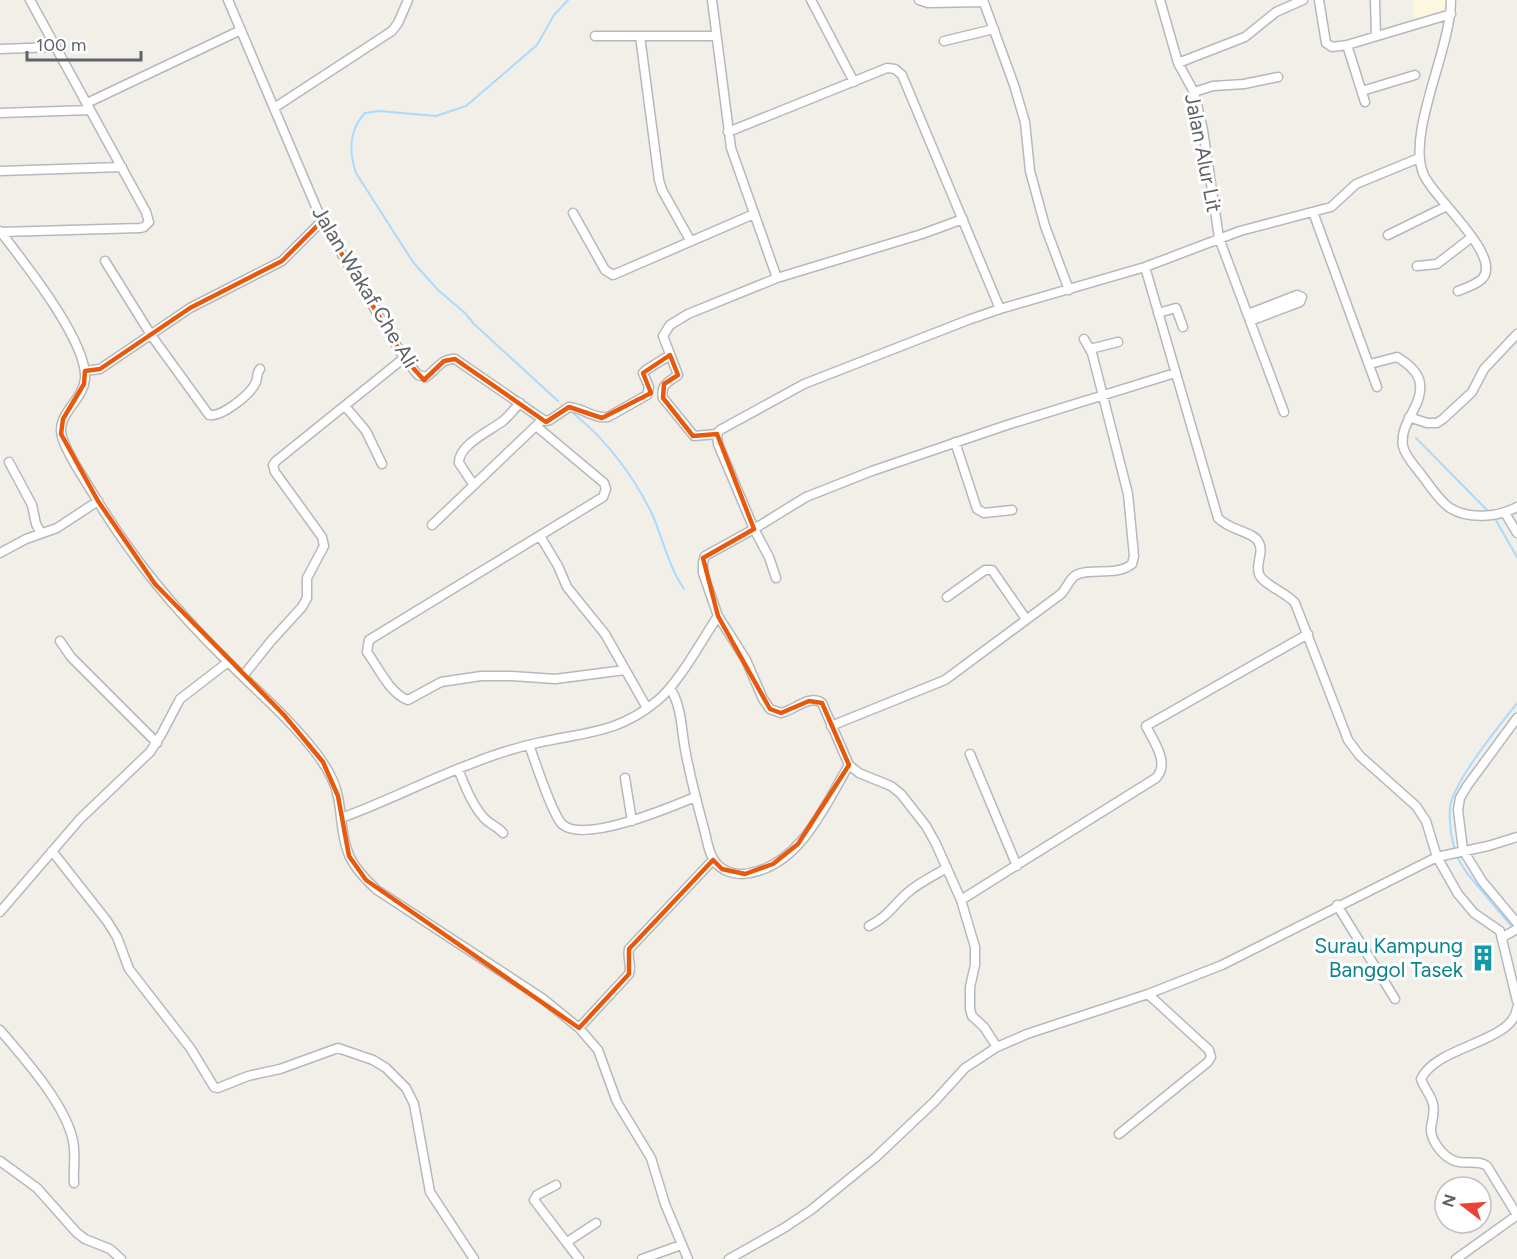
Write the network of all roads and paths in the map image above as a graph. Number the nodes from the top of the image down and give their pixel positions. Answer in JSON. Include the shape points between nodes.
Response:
{"nodes":[{"id":1,"x":30,"y":0,"type":"edge"},
{"id":2,"x":228,"y":0,"type":"edge"},
{"id":3,"x":408,"y":0,"type":"edge"},
{"id":4,"x":712,"y":0,"type":"edge"},
{"id":5,"x":811,"y":0,"type":"edge"},
{"id":6,"x":919,"y":0,"type":"edge"},
{"id":7,"x":1160,"y":0,"type":"edge"},
{"id":8,"x":1303,"y":0,"type":"edge"},
{"id":9,"x":1319,"y":0,"type":"edge"},
{"id":10,"x":1376,"y":0,"type":"edge"},
{"id":11,"x":1451,"y":0,"type":"edge"},
{"id":12,"x":983,"y":1,"type":"edge"},
{"id":13,"x":1451,"y":14,"type":"junction"},
{"id":14,"x":994,"y":29,"type":"junction"},
{"id":15,"x":241,"y":30,"type":"junction"},
{"id":16,"x":595,"y":36,"type":"dead end"},
{"id":17,"x":640,"y":36,"type":"junction"},
{"id":18,"x":716,"y":36,"type":"junction"},
{"id":19,"x":1376,"y":36,"type":"junction"},
{"id":20,"x":944,"y":41,"type":"dead end"},
{"id":21,"x":1347,"y":45,"type":"junction"},
{"id":22,"x":56,"y":47,"type":"junction"},
{"id":23,"x":0,"y":49,"type":"edge"},
{"id":24,"x":1178,"y":63,"type":"junction"},
{"id":25,"x":1415,"y":75,"type":"dead end"},
{"id":26,"x":1278,"y":76,"type":"dead end"},
{"id":27,"x":854,"y":82,"type":"junction"},
{"id":28,"x":1362,"y":91,"type":"junction"},
{"id":29,"x":1194,"y":92,"type":"junction"},
{"id":30,"x":1365,"y":102,"type":"dead end"},
{"id":31,"x":89,"y":106,"type":"junction"},
{"id":32,"x":274,"y":108,"type":"junction"},
{"id":33,"x":0,"y":113,"type":"edge"},
{"id":34,"x":728,"y":132,"type":"junction"},
{"id":35,"x":1419,"y":158,"type":"junction"},
{"id":36,"x":122,"y":167,"type":"junction"},
{"id":37,"x":0,"y":171,"type":"edge"},
{"id":38,"x":1447,"y":206,"type":"junction"},
{"id":39,"x":1313,"y":212,"type":"junction"},
{"id":40,"x":573,"y":213,"type":"dead end"},
{"id":41,"x":754,"y":214,"type":"junction"},
{"id":42,"x":963,"y":219,"type":"junction"},
{"id":43,"x":322,"y":222,"type":"junction"},
{"id":44,"x":0,"y":231,"type":"edge"},
{"id":45,"x":1388,"y":235,"type":"dead end"},
{"id":46,"x":1472,"y":237,"type":"junction"},
{"id":47,"x":1220,"y":238,"type":"junction"},
{"id":48,"x":690,"y":240,"type":"junction"},
{"id":49,"x":105,"y":261,"type":"dead end"},
{"id":50,"x":1417,"y":266,"type":"dead end"},
{"id":51,"x":1145,"y":267,"type":"junction"},
{"id":52,"x":777,"y":278,"type":"junction"},
{"id":53,"x":1069,"y":290,"type":"junction"},
{"id":54,"x":1458,"y":291,"type":"dead end"},
{"id":55,"x":1000,"y":309,"type":"junction"},
{"id":56,"x":1158,"y":313,"type":"junction"},
{"id":57,"x":1249,"y":317,"type":"junction"},
{"id":58,"x":1183,"y":327,"type":"dead end"},
{"id":59,"x":1517,"y":334,"type":"edge"},
{"id":60,"x":151,"y":335,"type":"junction"},
{"id":61,"x":1084,"y":339,"type":"dead end"},
{"id":62,"x":1118,"y":342,"type":"dead end"},
{"id":63,"x":1090,"y":349,"type":"junction"},
{"id":64,"x":670,"y":355,"type":"junction"},
{"id":65,"x":404,"y":358,"type":"junction"},
{"id":66,"x":1370,"y":364,"type":"junction"},
{"id":67,"x":260,"y":369,"type":"dead end"},
{"id":68,"x":85,"y":371,"type":"junction"},
{"id":69,"x":1174,"y":374,"type":"junction"},
{"id":70,"x":1377,"y":387,"type":"dead end"},
{"id":71,"x":1103,"y":394,"type":"junction"},
{"id":72,"x":520,"y":403,"type":"junction"},
{"id":73,"x":345,"y":406,"type":"junction"},
{"id":74,"x":1284,"y":412,"type":"dead end"},
{"id":75,"x":1409,"y":417,"type":"junction"},
{"id":76,"x":540,"y":423,"type":"junction"},
{"id":77,"x":717,"y":434,"type":"junction"},
{"id":78,"x":955,"y":442,"type":"junction"},
{"id":79,"x":9,"y":462,"type":"dead end"},
{"id":80,"x":382,"y":464,"type":"dead end"},
{"id":81,"x":473,"y":484,"type":"junction"},
{"id":82,"x":98,"y":501,"type":"junction"},
{"id":83,"x":1517,"y":507,"type":"edge"},
{"id":84,"x":1011,"y":510,"type":"dead end"},
{"id":85,"x":1505,"y":513,"type":"junction"},
{"id":86,"x":432,"y":525,"type":"dead end"},
{"id":87,"x":753,"y":529,"type":"junction"},
{"id":88,"x":41,"y":533,"type":"junction"},
{"id":89,"x":1517,"y":533,"type":"edge"},
{"id":90,"x":540,"y":536,"type":"junction"},
{"id":91,"x":0,"y":553,"type":"edge"},
{"id":92,"x":776,"y":578,"type":"dead end"},
{"id":93,"x":947,"y":597,"type":"dead end"},
{"id":94,"x":718,"y":616,"type":"junction"},
{"id":95,"x":1026,"y":619,"type":"junction"},
{"id":96,"x":1308,"y":634,"type":"junction"},
{"id":97,"x":60,"y":641,"type":"dead end"},
{"id":98,"x":228,"y":662,"type":"junction"},
{"id":99,"x":625,"y":670,"type":"junction"},
{"id":100,"x":243,"y":676,"type":"junction"},
{"id":101,"x":670,"y":688,"type":"junction"},
{"id":102,"x":647,"y":708,"type":"junction"},
{"id":103,"x":1517,"y":718,"type":"edge"},
{"id":104,"x":831,"y":726,"type":"junction"},
{"id":105,"x":156,"y":743,"type":"junction"},
{"id":106,"x":529,"y":745,"type":"junction"},
{"id":107,"x":970,"y":754,"type":"dead end"},
{"id":108,"x":849,"y":765,"type":"junction"},
{"id":109,"x":458,"y":769,"type":"junction"},
{"id":110,"x":625,"y":778,"type":"dead end"},
{"id":111,"x":695,"y":797,"type":"junction"},
{"id":112,"x":341,"y":818,"type":"junction"},
{"id":113,"x":632,"y":821,"type":"junction"},
{"id":114,"x":503,"y":834,"type":"dead end"},
{"id":115,"x":1517,"y":837,"type":"edge"},
{"id":116,"x":1462,"y":850,"type":"junction"},
{"id":117,"x":52,"y":851,"type":"junction"},
{"id":118,"x":1438,"y":856,"type":"junction"},
{"id":119,"x":713,"y":860,"type":"junction"},
{"id":120,"x":1017,"y":866,"type":"junction"},
{"id":121,"x":947,"y":868,"type":"junction"},
{"id":122,"x":961,"y":900,"type":"junction"},
{"id":123,"x":1337,"y":905,"type":"junction"},
{"id":124,"x":0,"y":912,"type":"edge"},
{"id":125,"x":1517,"y":923,"type":"edge"},
{"id":126,"x":869,"y":926,"type":"dead end"},
{"id":127,"x":1517,"y":929,"type":"edge"},
{"id":128,"x":1506,"y":936,"type":"junction"},
{"id":129,"x":1148,"y":994,"type":"junction"},
{"id":130,"x":1395,"y":999,"type":"dead end"},
{"id":131,"x":1517,"y":1001,"type":"edge"},
{"id":132,"x":1517,"y":1008,"type":"edge"},
{"id":133,"x":579,"y":1028,"type":"junction"},
{"id":134,"x":0,"y":1030,"type":"edge"},
{"id":135,"x":997,"y":1047,"type":"junction"},
{"id":136,"x":1119,"y":1134,"type":"dead end"},
{"id":137,"x":0,"y":1161,"type":"edge"},
{"id":138,"x":74,"y":1183,"type":"dead end"},
{"id":139,"x":556,"y":1185,"type":"dead end"},
{"id":140,"x":1516,"y":1216,"type":"edge"},
{"id":141,"x":596,"y":1223,"type":"dead end"},
{"id":142,"x":567,"y":1242,"type":"junction"},
{"id":143,"x":681,"y":1245,"type":"junction"},
{"id":144,"x":121,"y":1259,"type":"edge"},
{"id":145,"x":474,"y":1259,"type":"edge"},
{"id":146,"x":579,"y":1259,"type":"edge"},
{"id":147,"x":642,"y":1259,"type":"edge"},
{"id":148,"x":688,"y":1259,"type":"edge"},
{"id":149,"x":729,"y":1259,"type":"edge"},
{"id":150,"x":1456,"y":1259,"type":"edge"}],
"edges":[{"from":1,"to":22,"type":"street"},
{"from":2,"to":15,"type":"street","name":"Jalan Wakaf Che Ali"},
{"from":3,"to":32,"type":"street","via":[[392,31]]},
{"from":4,"to":18,"type":"street"},
{"from":5,"to":27,"type":"street"},
{"from":6,"to":12,"type":"street"},
{"from":7,"to":24,"type":"street","name":"Jalan Alur Lit"},
{"from":8,"to":24,"type":"street","via":[[1275,12],[1245,37]]},
{"from":9,"to":21,"type":"street","via":[[1326,43],[1332,47]]},
{"from":10,"to":19,"type":"street"},
{"from":11,"to":13,"type":"street"},
{"from":12,"to":14,"type":"street"},
{"from":13,"to":19,"type":"street"},
{"from":13,"to":35,"type":"street","via":[[1422,130]]},
{"from":14,"to":20,"type":"street"},
{"from":14,"to":53,"type":"street","via":[[1024,122],[1030,171],[1044,226]]},
{"from":15,"to":31,"type":"street"},
{"from":15,"to":32,"type":"street","name":"Jalan Wakaf Che Ali"},
{"from":16,"to":17,"type":"street"},
{"from":17,"to":18,"type":"street"},
{"from":17,"to":48,"type":"street","via":[[659,180]]},
{"from":18,"to":34,"type":"street"},
{"from":19,"to":21,"type":"street"},
{"from":21,"to":28,"type":"street"},
{"from":22,"to":23,"type":"street"},
{"from":22,"to":31,"type":"street"},
{"from":24,"to":29,"type":"street","name":"Jalan Alur Lit"},
{"from":25,"to":28,"type":"street"},
{"from":26,"to":29,"type":"street"},
{"from":27,"to":34,"type":"street"},
{"from":27,"to":42,"type":"street","via":[[891,67],[899,71]]},
{"from":28,"to":30,"type":"street"},
{"from":29,"to":47,"type":"street","name":"Jalan Alur Lit"},
{"from":31,"to":33,"type":"street"},
{"from":31,"to":36,"type":"street"},
{"from":32,"to":43,"type":"street","name":"Jalan Wakaf Che Ali"},
{"from":34,"to":41,"type":"street"},
{"from":35,"to":38,"type":"street","via":[[1428,183]]},
{"from":35,"to":39,"type":"street","via":[[1356,184],[1335,204]]},
{"from":36,"to":37,"type":"street"},
{"from":36,"to":44,"type":"street","via":[[146,212],[149,222],[144,227]]},
{"from":38,"to":45,"type":"street"},
{"from":38,"to":46,"type":"street"},
{"from":39,"to":47,"type":"street"},
{"from":39,"to":66,"type":"street"},
{"from":40,"to":48,"type":"street","via":[[605,270],[613,275]]},
{"from":41,"to":48,"type":"street"},
{"from":41,"to":52,"type":"street"},
{"from":42,"to":52,"type":"street"},
{"from":42,"to":55,"type":"street"},
{"from":43,"to":60,"type":"street","via":[[282,261],[190,308]]},
{"from":43,"to":65,"type":"street","name":"Jalan Wakaf Che Ali"},
{"from":44,"to":68,"type":"street","via":[[62,319]]},
{"from":46,"to":50,"type":"street","via":[[1437,264]]},
{"from":46,"to":54,"type":"street","via":[[1485,256],[1487,269],[1481,280]]},
{"from":47,"to":51,"type":"street"},
{"from":47,"to":57,"type":"street","name":"Jalan Alur Lit"},
{"from":49,"to":60,"type":"street"},
{"from":51,"to":53,"type":"street"},
{"from":51,"to":56,"type":"street"},
{"from":52,"to":64,"type":"street","via":[[669,325],[663,336]]},
{"from":53,"to":55,"type":"street"},
{"from":55,"to":77,"type":"street","via":[[804,384]]},
{"from":56,"to":58,"type":"street","via":[[1176,308]]},
{"from":56,"to":69,"type":"street"},
{"from":57,"to":57,"type":"street","via":[[1298,295],[1302,297],[1300,302]]},
{"from":57,"to":74,"type":"street","name":"Jalan Alur Lit"},
{"from":59,"to":75,"type":"street","via":[[1484,369],[1472,392],[1443,419],[1427,423]]},
{"from":60,"to":67,"type":"street","via":[[209,416],[223,413],[240,399],[255,385]]},
{"from":60,"to":68,"type":"street","via":[[100,369]]},
{"from":61,"to":63,"type":"street"},
{"from":62,"to":63,"type":"street"},
{"from":63,"to":71,"type":"street"},
{"from":64,"to":76,"type":"street","via":[[644,373],[649,387],[647,395],[608,417],[569,407]]},
{"from":64,"to":77,"type":"street","via":[[678,375],[664,384],[663,398],[694,436]]},
{"from":65,"to":72,"type":"street","name":"Jalan Wakaf Che Ali","via":[[423,377],[447,359],[455,359]]},
{"from":65,"to":73,"type":"street"},
{"from":66,"to":70,"type":"street"},
{"from":66,"to":75,"type":"street","via":[[1397,357],[1414,371],[1420,387]]},
{"from":68,"to":82,"type":"street","via":[[84,384],[63,419],[61,434]]},
{"from":69,"to":71,"type":"street"},
{"from":69,"to":96,"type":"street","via":[[1218,518],[1224,525],[1258,540],[1259,575],[1295,603]]},
{"from":71,"to":78,"type":"street"},
{"from":71,"to":95,"type":"street","via":[[1130,502],[1134,561],[1124,569],[1074,576],[1061,594]]},
{"from":72,"to":76,"type":"street","name":"Jalan Wakaf Che Ali"},
{"from":72,"to":81,"type":"street","via":[[460,454],[459,463]]},
{"from":73,"to":80,"type":"street","via":[[366,431]]},
{"from":73,"to":100,"type":"street","via":[[273,465],[322,537],[324,546],[307,578],[302,607]]},
{"from":75,"to":85,"type":"street","via":[[1403,445],[1440,499],[1460,512],[1480,516]]},
{"from":76,"to":81,"type":"street"},
{"from":76,"to":90,"type":"street","name":"Jalan Wakaf Che Ali","via":[[606,489],[603,496]]},
{"from":77,"to":87,"type":"street"},
{"from":78,"to":84,"type":"street","via":[[977,509],[984,513]]},
{"from":78,"to":87,"type":"street","via":[[824,489]]},
{"from":79,"to":88,"type":"street","via":[[32,505]]},
{"from":81,"to":86,"type":"street"},
{"from":82,"to":88,"type":"street","via":[[68,522]]},
{"from":82,"to":98,"type":"street","via":[[155,584]]},
{"from":83,"to":85,"type":"street"},
{"from":85,"to":89,"type":"street"},
{"from":87,"to":92,"type":"street"},
{"from":87,"to":94,"type":"street","via":[[705,556],[703,573]]},
{"from":88,"to":91,"type":"street"},
{"from":90,"to":99,"type":"street","via":[[567,587],[605,634]]},
{"from":90,"to":99,"type":"street","via":[[369,640],[367,652],[394,690],[408,700],[441,682],[480,676],[555,679]]},
{"from":93,"to":95,"type":"street","via":[[985,570],[992,570]]},
{"from":94,"to":101,"type":"street"},
{"from":94,"to":104,"type":"street","via":[[770,709],[781,713],[818,700]]},
{"from":95,"to":104,"type":"street","via":[[945,680]]},
{"from":96,"to":118,"type":"street","via":[[1348,740],[1360,756],[1416,806],[1426,820]]},
{"from":96,"to":120,"type":"street","via":[[1146,726],[1163,761],[1160,774]]},
{"from":97,"to":105,"type":"street"},
{"from":98,"to":100,"type":"street"},
{"from":98,"to":105,"type":"street","via":[[180,699]]},
{"from":99,"to":102,"type":"street"},
{"from":100,"to":112,"type":"street","via":[[284,715],[323,762],[338,796]]},
{"from":101,"to":102,"type":"street"},
{"from":101,"to":111,"type":"street","via":[[680,710]]},
{"from":102,"to":106,"type":"street","via":[[602,731]]},
{"from":103,"to":116,"type":"street","via":[[1460,798]]},
{"from":104,"to":108,"type":"street"},
{"from":105,"to":117,"type":"street"},
{"from":106,"to":109,"type":"street"},
{"from":106,"to":113,"type":"street","via":[[558,819],[564,825],[580,830]]},
{"from":107,"to":120,"type":"street"},
{"from":108,"to":119,"type":"street","via":[[798,844],[773,864],[759,872],[738,874],[722,869]]},
{"from":108,"to":121,"type":"street","via":[[901,794],[926,826]]},
{"from":109,"to":112,"type":"street"},
{"from":109,"to":114,"type":"street","via":[[475,807]]},
{"from":110,"to":113,"type":"street"},
{"from":111,"to":113,"type":"street"},
{"from":111,"to":119,"type":"street"},
{"from":112,"to":133,"type":"street","via":[[349,856],[372,885],[542,998]]},
{"from":115,"to":116,"type":"street"},
{"from":116,"to":118,"type":"street"},
{"from":116,"to":125,"type":"street"},
{"from":117,"to":124,"type":"street"},
{"from":117,"to":145,"type":"street","via":[[107,921],[129,969],[191,1049],[214,1087],[338,1048],[386,1068],[406,1088],[414,1104],[430,1192]]},
{"from":118,"to":123,"type":"street"},
{"from":118,"to":128,"type":"street","via":[[1468,907]]},
{"from":119,"to":133,"type":"street","via":[[629,949],[629,974]]},
{"from":120,"to":122,"type":"street"},
{"from":121,"to":122,"type":"street"},
{"from":121,"to":126,"type":"street","via":[[919,884]]},
{"from":122,"to":135,"type":"street","via":[[975,947],[970,1009]]},
{"from":123,"to":129,"type":"street","via":[[1222,965]]},
{"from":123,"to":130,"type":"street"},
{"from":127,"to":128,"type":"street"},
{"from":128,"to":131,"type":"street"},
{"from":129,"to":135,"type":"street"},
{"from":129,"to":136,"type":"street","via":[[1209,1050],[1211,1057]]},
{"from":132,"to":140,"type":"street","via":[[1516,1017],[1507,1027],[1451,1053],[1425,1071],[1421,1079],[1433,1103],[1431,1134],[1439,1148],[1455,1162],[1482,1162],[1487,1166]]},
{"from":133,"to":143,"type":"street","via":[[598,1050],[617,1102],[651,1158]]},
{"from":134,"to":138,"type":"street","via":[[60,1109],[73,1138]]},
{"from":135,"to":149,"type":"street","via":[[965,1068],[876,1156],[811,1210]]},
{"from":137,"to":144,"type":"street","via":[[37,1188],[77,1233],[110,1249]]},
{"from":139,"to":142,"type":"street","via":[[534,1200]]},
{"from":140,"to":150,"type":"street"},
{"from":141,"to":142,"type":"street"},
{"from":142,"to":146,"type":"street"},
{"from":143,"to":147,"type":"street"},
{"from":143,"to":148,"type":"street"}]}
